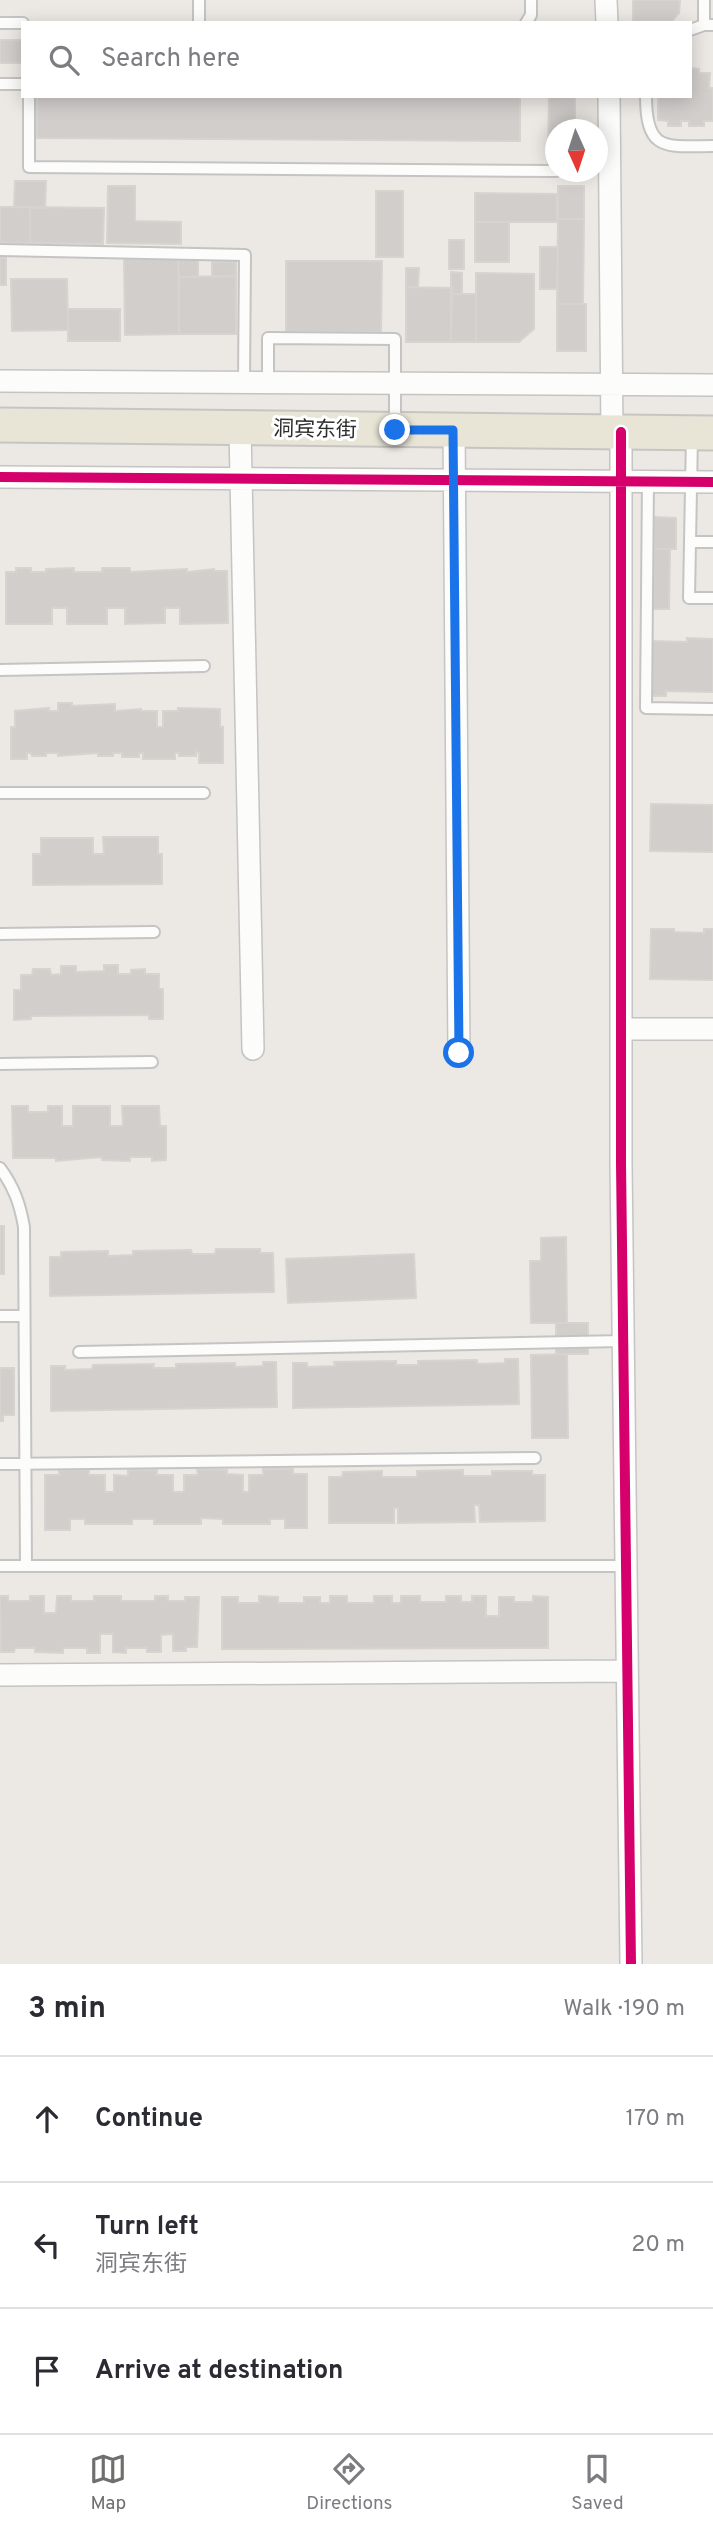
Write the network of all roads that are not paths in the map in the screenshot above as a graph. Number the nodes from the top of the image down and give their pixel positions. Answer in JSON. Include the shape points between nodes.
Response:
{"nodes":[{"id":1,"x":199,"y":0,"type":"edge"},
{"id":2,"x":531,"y":0,"type":"edge"},
{"id":3,"x":606,"y":0,"type":"edge"},
{"id":4,"x":704,"y":0,"type":"edge"},
{"id":5,"x":199,"y":21,"type":"edge"},
{"id":6,"x":527,"y":21,"type":"edge"},
{"id":7,"x":607,"y":21,"type":"edge"},
{"id":8,"x":0,"y":23,"type":"edge"},
{"id":9,"x":21,"y":23,"type":"edge"},
{"id":10,"x":708,"y":25,"type":"edge"},
{"id":11,"x":0,"y":84,"type":"edge"},
{"id":12,"x":21,"y":84,"type":"edge"},
{"id":13,"x":29,"y":98,"type":"edge"},
{"id":14,"x":608,"y":98,"type":"edge"},
{"id":15,"x":646,"y":98,"type":"edge"},
{"id":16,"x":606,"y":119,"type":"edge"},
{"id":17,"x":713,"y":146,"type":"edge"},
{"id":18,"x":545,"y":171,"type":"edge"},
{"id":19,"x":603,"y":182,"type":"edge"},
{"id":20,"x":0,"y":250,"type":"edge"},
{"id":21,"x":0,"y":381,"type":"edge"},
{"id":22,"x":244,"y":382,"type":"junction"},
{"id":23,"x":268,"y":382,"type":"junction"},
{"id":24,"x":395,"y":383,"type":"junction"},
{"id":25,"x":611,"y":384,"type":"junction"},
{"id":26,"x":713,"y":385,"type":"edge"},
{"id":27,"x":0,"y":425,"type":"edge"},
{"id":28,"x":240,"y":428,"type":"junction"},
{"id":29,"x":395,"y":430,"type":"junction"},
{"id":30,"x":453,"y":430,"type":"junction"},
{"id":31,"x":617,"y":432,"type":"junction"},
{"id":32,"x":702,"y":433,"type":"edge"},
{"id":33,"x":0,"y":477,"type":"edge"},
{"id":34,"x":241,"y":479,"type":"junction"},
{"id":35,"x":454,"y":480,"type":"junction"},
{"id":36,"x":621,"y":481,"type":"junction"},
{"id":37,"x":648,"y":481,"type":"junction"},
{"id":38,"x":691,"y":481,"type":"junction"},
{"id":39,"x":713,"y":482,"type":"edge"},
{"id":40,"x":690,"y":542,"type":"junction"},
{"id":41,"x":713,"y":542,"type":"edge"},
{"id":42,"x":713,"y":598,"type":"edge"},
{"id":43,"x":204,"y":666,"type":"dead end"},
{"id":44,"x":0,"y":670,"type":"edge"},
{"id":45,"x":713,"y":709,"type":"edge"},
{"id":46,"x":0,"y":793,"type":"edge"},
{"id":47,"x":204,"y":793,"type":"dead end"},
{"id":48,"x":154,"y":932,"type":"dead end"},
{"id":49,"x":0,"y":934,"type":"edge"},
{"id":50,"x":621,"y":1029,"type":"junction"},
{"id":51,"x":713,"y":1029,"type":"edge"},
{"id":52,"x":253,"y":1049,"type":"dead end"},
{"id":53,"x":459,"y":1053,"type":"dead end"},
{"id":54,"x":152,"y":1062,"type":"dead end"},
{"id":55,"x":0,"y":1064,"type":"edge"},
{"id":56,"x":0,"y":1168,"type":"edge"},
{"id":57,"x":0,"y":1316,"type":"edge"},
{"id":58,"x":24,"y":1316,"type":"junction"},
{"id":59,"x":623,"y":1341,"type":"junction"},
{"id":60,"x":79,"y":1352,"type":"dead end"},
{"id":61,"x":535,"y":1458,"type":"dead end"},
{"id":62,"x":0,"y":1464,"type":"edge"},
{"id":63,"x":25,"y":1464,"type":"junction"},
{"id":64,"x":0,"y":1566,"type":"edge"},
{"id":65,"x":26,"y":1566,"type":"junction"},
{"id":66,"x":626,"y":1566,"type":"junction"},
{"id":67,"x":627,"y":1671,"type":"junction"},
{"id":68,"x":0,"y":1675,"type":"edge"},
{"id":69,"x":631,"y":1964,"type":"edge"}],
"edges":[{"from":1,"to":5,"type":"lane"},
{"from":2,"to":6,"type":"lane"},
{"from":3,"to":7,"type":"street"},
{"from":4,"to":10,"type":"lane"},
{"from":8,"to":9,"type":"lane"},
{"from":11,"to":12,"type":"lane"},
{"from":13,"to":18,"type":"lane","via":[[29,167]]},
{"from":14,"to":16,"type":"street"},
{"from":15,"to":17,"type":"lane","via":[[646,122],[654,137],[667,146]]},
{"from":19,"to":25,"type":"street"},
{"from":20,"to":22,"type":"lane","via":[[245,255]]},
{"from":21,"to":22,"type":"street"},
{"from":22,"to":23,"type":"street"},
{"from":23,"to":24,"type":"street"},
{"from":23,"to":24,"type":"lane","via":[[268,338],[396,339]]},
{"from":24,"to":25,"type":"street"},
{"from":24,"to":29,"type":"lane"},
{"from":25,"to":26,"type":"street"},
{"from":25,"to":31,"type":"street"},
{"from":27,"to":28,"type":"main road","name":"洞宾东街"},
{"from":28,"to":29,"type":"main road","name":"洞宾东街"},
{"from":28,"to":34,"type":"street"},
{"from":29,"to":30,"type":"main road","name":"洞宾东街"},
{"from":30,"to":31,"type":"main road","name":"洞宾东街"},
{"from":30,"to":35,"type":"street"},
{"from":31,"to":32,"type":"main road","name":"洞宾东街"},
{"from":31,"to":36,"type":"street"},
{"from":32,"to":38,"type":"lane"},
{"from":33,"to":34,"type":"street"},
{"from":34,"to":35,"type":"street"},
{"from":34,"to":52,"type":"street"},
{"from":35,"to":36,"type":"street"},
{"from":35,"to":53,"type":"street"},
{"from":36,"to":37,"type":"street"},
{"from":36,"to":50,"type":"street"},
{"from":37,"to":38,"type":"street"},
{"from":37,"to":45,"type":"lane","via":[[646,708]]},
{"from":38,"to":39,"type":"street"},
{"from":38,"to":40,"type":"lane"},
{"from":40,"to":41,"type":"lane"},
{"from":40,"to":42,"type":"lane","via":[[689,598]]},
{"from":43,"to":44,"type":"lane"},
{"from":46,"to":47,"type":"lane"},
{"from":48,"to":49,"type":"lane"},
{"from":50,"to":51,"type":"street"},
{"from":50,"to":59,"type":"street"},
{"from":54,"to":55,"type":"lane"},
{"from":56,"to":58,"type":"lane","via":[[13,1185],[24,1227]]},
{"from":57,"to":58,"type":"lane"},
{"from":58,"to":63,"type":"lane"},
{"from":59,"to":60,"type":"lane"},
{"from":59,"to":66,"type":"street"},
{"from":61,"to":63,"type":"lane"},
{"from":62,"to":63,"type":"lane"},
{"from":63,"to":65,"type":"lane"},
{"from":64,"to":65,"type":"lane"},
{"from":65,"to":66,"type":"lane"},
{"from":66,"to":67,"type":"street"},
{"from":67,"to":68,"type":"street"},
{"from":67,"to":69,"type":"street"}]}
